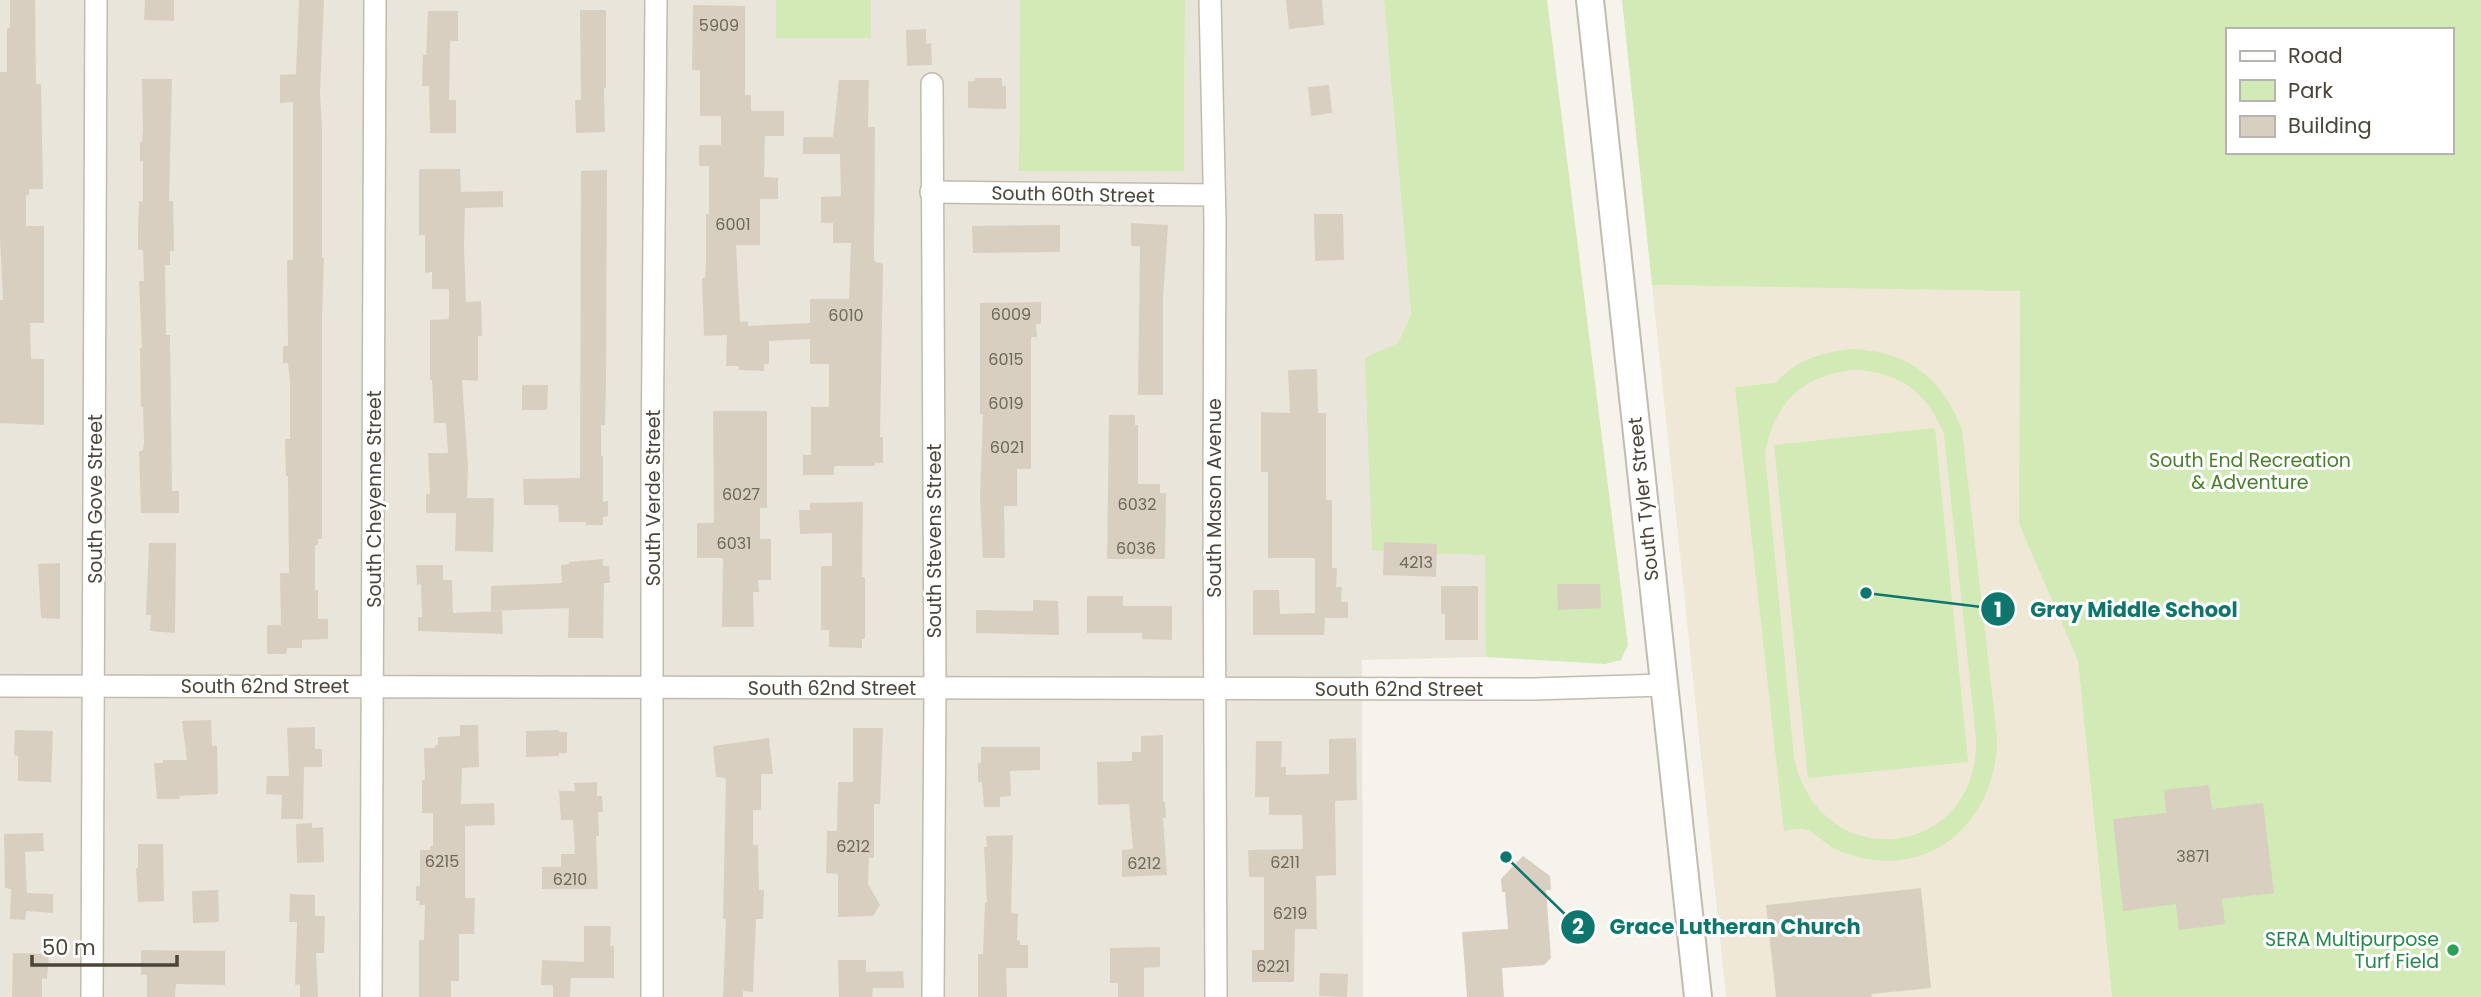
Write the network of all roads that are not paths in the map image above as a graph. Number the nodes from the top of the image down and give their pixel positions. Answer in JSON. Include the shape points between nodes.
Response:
{"nodes":[{"id":1,"x":96,"y":0,"type":"edge"},
{"id":2,"x":375,"y":0,"type":"edge"},
{"id":3,"x":656,"y":0,"type":"edge"},
{"id":4,"x":1210,"y":0,"type":"edge"},
{"id":5,"x":1590,"y":0,"type":"edge"},
{"id":6,"x":932,"y":84,"type":"dead end"},
{"id":7,"x":931,"y":192,"type":"junction"},
{"id":8,"x":1214,"y":195,"type":"junction"},
{"id":9,"x":94,"y":685,"type":"junction"},
{"id":10,"x":1663,"y":685,"type":"junction"},
{"id":11,"x":0,"y":686,"type":"edge"},
{"id":12,"x":373,"y":687,"type":"junction"},
{"id":13,"x":935,"y":687,"type":"junction"},
{"id":14,"x":1215,"y":688,"type":"junction"},
{"id":15,"x":653,"y":689,"type":"junction"},
{"id":16,"x":92,"y":997,"type":"edge"},
{"id":17,"x":371,"y":997,"type":"edge"},
{"id":18,"x":652,"y":997,"type":"edge"},
{"id":19,"x":933,"y":997,"type":"edge"},
{"id":20,"x":1216,"y":997,"type":"edge"},
{"id":21,"x":1698,"y":997,"type":"edge"}],
"edges":[{"from":1,"to":9,"type":"street","name":"South Gove Street"},
{"from":2,"to":12,"type":"street","name":"South Cheyenne Street"},
{"from":3,"to":15,"type":"street","name":"South Verde Street"},
{"from":4,"to":8,"type":"street","name":"South Mason Avenue"},
{"from":5,"to":10,"type":"street","name":"South Tyler Street"},
{"from":6,"to":7,"type":"street","name":"South Stevens Street"},
{"from":7,"to":8,"type":"street","name":"South 60th Street"},
{"from":7,"to":13,"type":"street","name":"South Stevens Street"},
{"from":8,"to":14,"type":"street","name":"South Mason Avenue"},
{"from":9,"to":11,"type":"street","name":"South 62nd Street"},
{"from":9,"to":12,"type":"street","name":"South 62nd Street"},
{"from":9,"to":16,"type":"street","name":"South Gove Street"},
{"from":10,"to":14,"type":"street","name":"South 62nd Street"},
{"from":10,"to":21,"type":"street","name":"South Tyler Street"},
{"from":12,"to":15,"type":"street","name":"South 62nd Street"},
{"from":12,"to":17,"type":"street","name":"South Cheyenne Street"},
{"from":13,"to":14,"type":"street","name":"South 62nd Street"},
{"from":13,"to":15,"type":"street","name":"South 62nd Street"},
{"from":13,"to":19,"type":"street","name":"South Stevens Street"},
{"from":14,"to":20,"type":"street","name":"South Mason Avenue"},
{"from":15,"to":18,"type":"street","name":"South Verde Street"}]}
